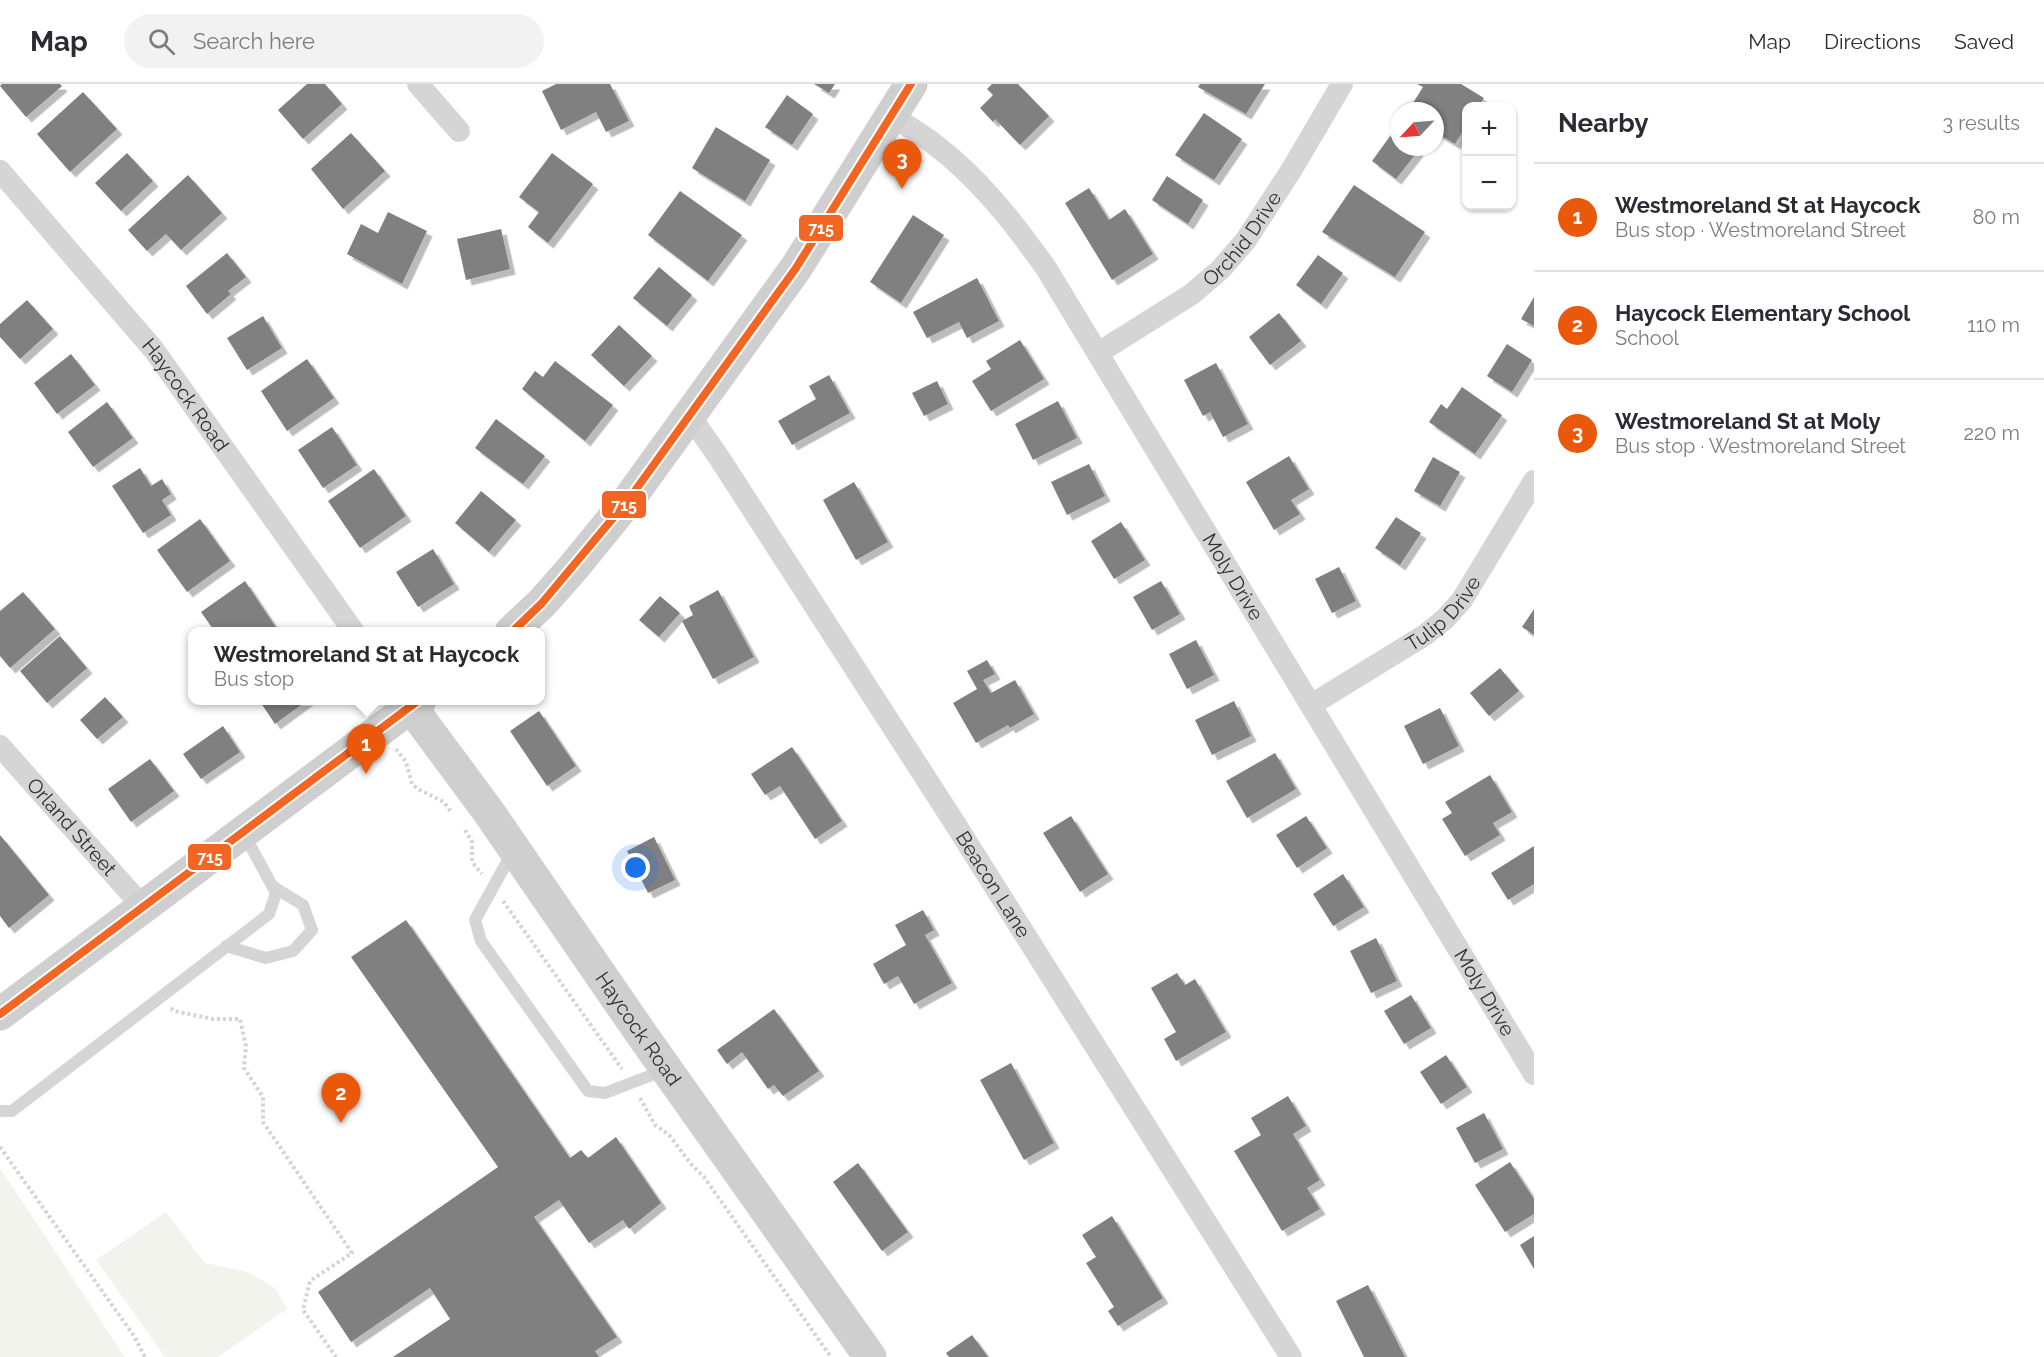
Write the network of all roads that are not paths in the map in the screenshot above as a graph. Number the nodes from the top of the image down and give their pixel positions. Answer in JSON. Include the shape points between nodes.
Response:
{"nodes":[{"id":1,"x":418,"y":84,"type":"edge"},
{"id":2,"x":910,"y":84,"type":"edge"},
{"id":3,"x":1342,"y":84,"type":"edge"},
{"id":4,"x":891,"y":116,"type":"junction"},
{"id":5,"x":459,"y":131,"type":"dead end"},
{"id":6,"x":0,"y":171,"type":"edge"},
{"id":7,"x":1098,"y":353,"type":"junction"},
{"id":8,"x":690,"y":416,"type":"junction"},
{"id":9,"x":1534,"y":481,"type":"edge"},
{"id":10,"x":350,"y":627,"type":"edge"},
{"id":11,"x":516,"y":627,"type":"edge"},
{"id":12,"x":410,"y":705,"type":"edge"},
{"id":13,"x":413,"y":705,"type":"edge"},
{"id":14,"x":1311,"y":705,"type":"junction"},
{"id":15,"x":0,"y":746,"type":"edge"},
{"id":16,"x":243,"y":832,"type":"junction"},
{"id":17,"x":515,"y":849,"type":"junction"},
{"id":18,"x":272,"y":886,"type":"junction"},
{"id":19,"x":143,"y":907,"type":"junction"},
{"id":20,"x":226,"y":946,"type":"junction"},
{"id":21,"x":0,"y":1014,"type":"edge"},
{"id":22,"x":667,"y":1070,"type":"junction"},
{"id":23,"x":1534,"y":1074,"type":"edge"},
{"id":24,"x":0,"y":1111,"type":"edge"},
{"id":25,"x":870,"y":1357,"type":"edge"},
{"id":26,"x":1291,"y":1357,"type":"edge"}],
"edges":[{"from":1,"to":5,"type":"street"},
{"from":2,"to":4,"type":"main road"},
{"from":3,"to":7,"type":"street","name":"Orchid Drive","via":[[1246,240],[1221,269],[1192,294]]},
{"from":4,"to":7,"type":"street","name":"Moly Drive","via":[[965,170],[1013,222]]},
{"from":4,"to":8,"type":"main road","via":[[796,268]]},
{"from":6,"to":10,"type":"street","name":"Haycock Road","via":[[154,350]]},
{"from":7,"to":14,"type":"street","name":"Moly Drive"},
{"from":8,"to":11,"type":"main road","via":[[573,568]]},
{"from":8,"to":26,"type":"street","name":"Beacon Lane","via":[[954,822]]},
{"from":9,"to":14,"type":"street","name":"Tulip Drive","via":[[1462,600],[1445,619]]},
{"from":12,"to":16,"type":"main road"},
{"from":13,"to":17,"type":"main road","name":"Haycock Road"},
{"from":14,"to":23,"type":"street","name":"Moly Drive"},
{"from":15,"to":19,"type":"street","name":"Orland Street"},
{"from":16,"to":18,"type":"lane"},
{"from":16,"to":19,"type":"main road"},
{"from":17,"to":22,"type":"main road","name":"Haycock Road"},
{"from":17,"to":22,"type":"lane","via":[[476,920],[481,941],[588,1091],[605,1093]]},
{"from":18,"to":20,"type":"lane","via":[[276,893],[269,914]]},
{"from":18,"to":20,"type":"lane","via":[[303,905],[312,930],[293,951],[266,958]]},
{"from":19,"to":21,"type":"main road"},
{"from":20,"to":24,"type":"lane","via":[[12,1111]]},
{"from":22,"to":25,"type":"main road","name":"Haycock Road"}]}
